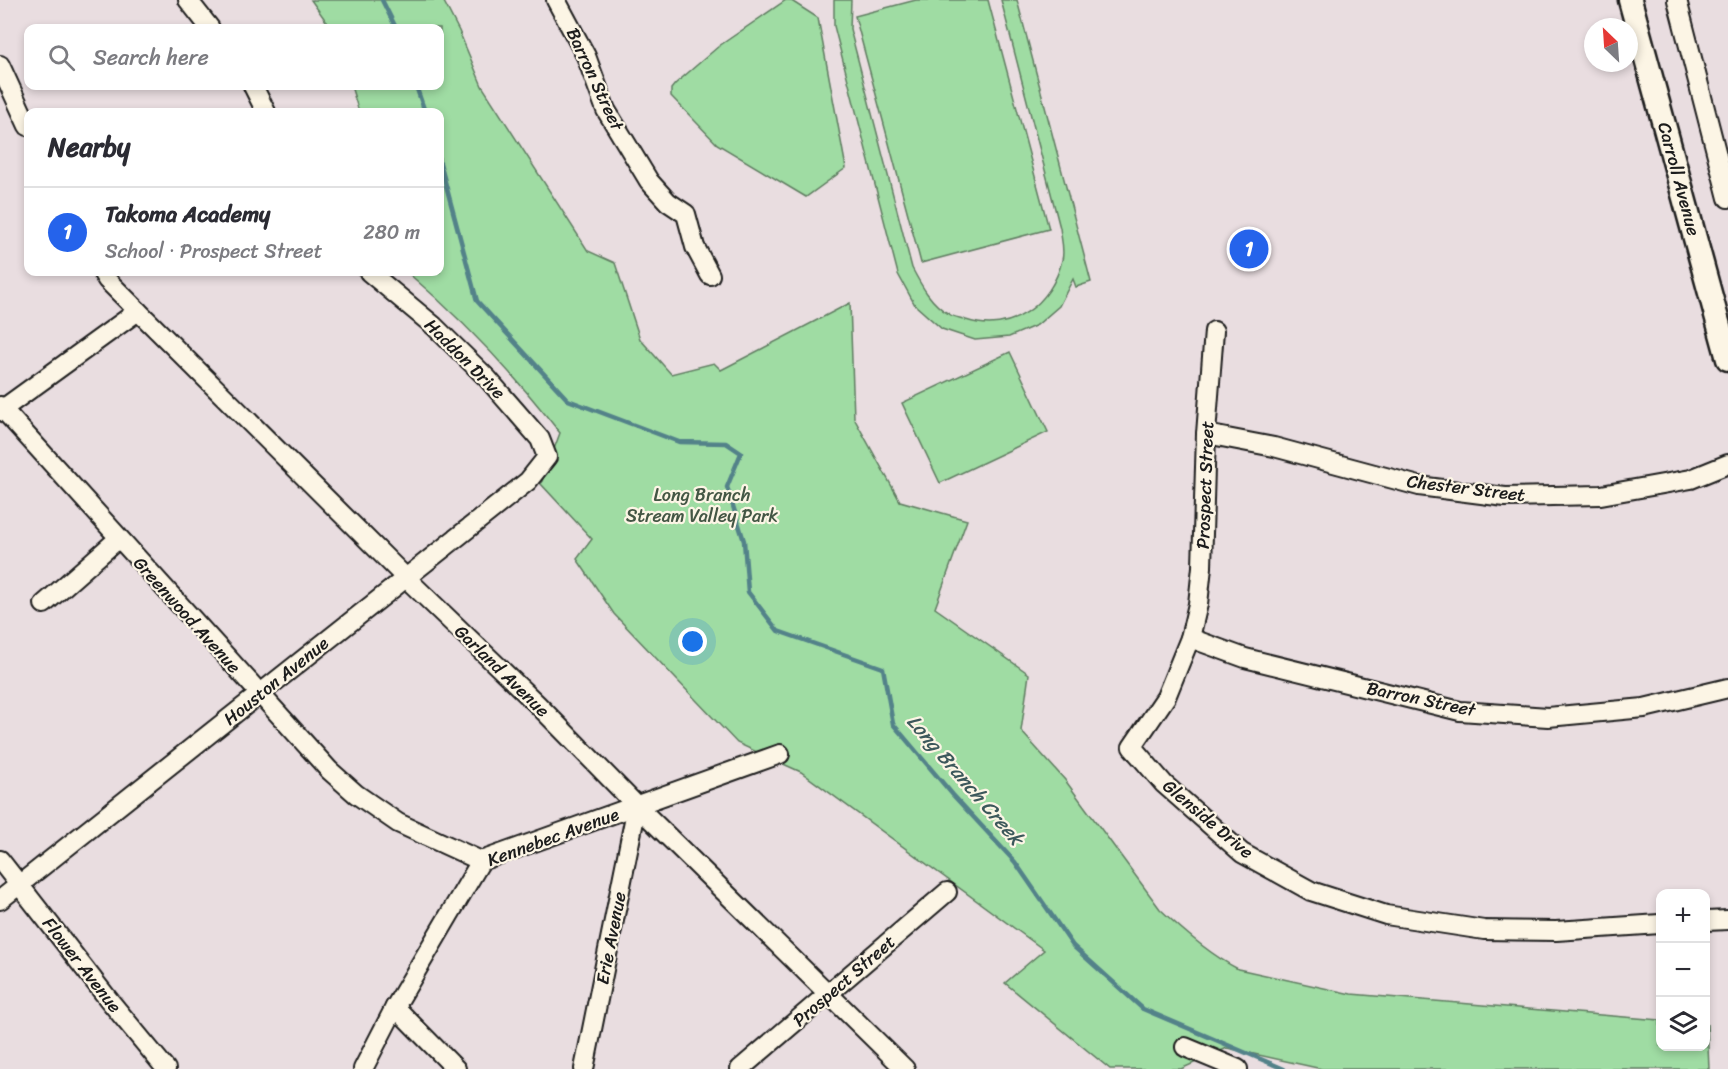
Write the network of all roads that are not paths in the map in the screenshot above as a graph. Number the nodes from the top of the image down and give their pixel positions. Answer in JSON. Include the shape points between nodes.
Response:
{"nodes":[{"id":1,"x":188,"y":0,"type":"edge"},
{"id":2,"x":556,"y":0,"type":"edge"},
{"id":3,"x":1630,"y":0,"type":"edge"},
{"id":4,"x":1677,"y":0,"type":"edge"},
{"id":5,"x":207,"y":24,"type":"edge"},
{"id":6,"x":0,"y":65,"type":"edge"},
{"id":7,"x":255,"y":90,"type":"edge"},
{"id":8,"x":264,"y":108,"type":"edge"},
{"id":9,"x":24,"y":117,"type":"edge"},
{"id":10,"x":1728,"y":198,"type":"edge"},
{"id":11,"x":710,"y":275,"type":"dead end"},
{"id":12,"x":104,"y":276,"type":"edge"},
{"id":13,"x":374,"y":276,"type":"edge"},
{"id":14,"x":138,"y":311,"type":"junction"},
{"id":15,"x":1214,"y":331,"type":"dead end"},
{"id":16,"x":1728,"y":359,"type":"edge"},
{"id":17,"x":1,"y":409,"type":"edge"},
{"id":18,"x":1206,"y":434,"type":"junction"},
{"id":19,"x":547,"y":457,"type":"joint"},
{"id":20,"x":1728,"y":464,"type":"edge"},
{"id":21,"x":118,"y":539,"type":"junction"},
{"id":22,"x":405,"y":577,"type":"junction"},
{"id":23,"x":44,"y":604,"type":"dead end"},
{"id":24,"x":1190,"y":638,"type":"junction"},
{"id":25,"x":1728,"y":688,"type":"edge"},
{"id":26,"x":260,"y":694,"type":"junction"},
{"id":27,"x":780,"y":754,"type":"dead end"},
{"id":28,"x":637,"y":806,"type":"junction"},
{"id":29,"x":0,"y":860,"type":"edge"},
{"id":30,"x":481,"y":861,"type":"junction"},
{"id":31,"x":20,"y":885,"type":"junction"},
{"id":32,"x":947,"y":892,"type":"dead end"},
{"id":33,"x":0,"y":900,"type":"edge"},
{"id":34,"x":1728,"y":920,"type":"edge"},
{"id":35,"x":1710,"y":921,"type":"edge"},
{"id":36,"x":1656,"y":924,"type":"edge"},
{"id":37,"x":829,"y":994,"type":"junction"},
{"id":38,"x":395,"y":1007,"type":"junction"},
{"id":39,"x":1185,"y":1047,"type":"dead end"},
{"id":40,"x":166,"y":1069,"type":"edge"},
{"id":41,"x":363,"y":1069,"type":"edge"},
{"id":42,"x":456,"y":1069,"type":"edge"},
{"id":43,"x":584,"y":1069,"type":"edge"},
{"id":44,"x":740,"y":1069,"type":"edge"},
{"id":45,"x":905,"y":1069,"type":"edge"},
{"id":46,"x":1238,"y":1069,"type":"edge"}],
"edges":[{"from":1,"to":5,"type":"street"},
{"from":2,"to":11,"type":"street","name":"Barron Street","via":[[586,56],[606,110],[649,181],[668,202],[686,214],[695,247]]},
{"from":3,"to":16,"type":"main road","name":"Carroll Avenue"},
{"from":4,"to":10,"type":"street"},
{"from":6,"to":9,"type":"street"},
{"from":7,"to":8,"type":"street"},
{"from":12,"to":14,"type":"street","name":"Garland Avenue"},
{"from":13,"to":19,"type":"street","name":"Haddon Drive","via":[[434,326],[487,378],[540,439]]},
{"from":14,"to":17,"type":"street"},
{"from":14,"to":22,"type":"street","name":"Garland Avenue"},
{"from":15,"to":18,"type":"street","name":"Prospect Street"},
{"from":17,"to":21,"type":"street","name":"Greenwood Avenue"},
{"from":18,"to":20,"type":"street","name":"Chester Street","via":[[1274,447],[1419,486],[1505,497],[1601,495],[1691,479]]},
{"from":18,"to":24,"type":"street","name":"Prospect Street","via":[[1202,567]]},
{"from":19,"to":22,"type":"street","name":"Houston Avenue","via":[[528,481]]},
{"from":21,"to":23,"type":"street"},
{"from":21,"to":26,"type":"street","name":"Greenwood Avenue"},
{"from":22,"to":26,"type":"street","name":"Houston Avenue"},
{"from":22,"to":28,"type":"street","name":"Garland Avenue"},
{"from":24,"to":25,"type":"street","name":"Barron Street","via":[[1245,658],[1460,711],[1558,716],[1644,708]]},
{"from":24,"to":36,"type":"street","name":"Glenside Drive","via":[[1166,697],[1132,747],[1164,784],[1242,853],[1311,891],[1386,915],[1484,930],[1556,931]]},
{"from":26,"to":30,"type":"street","name":"Greenwood Avenue","via":[[356,794],[398,823]]},
{"from":26,"to":31,"type":"street","name":"Houston Avenue"},
{"from":27,"to":28,"type":"street","name":"Kennebec Avenue"},
{"from":28,"to":30,"type":"street","name":"Kennebec Avenue"},
{"from":28,"to":37,"type":"street","name":"Garland Avenue"},
{"from":28,"to":43,"type":"street","name":"Erie Avenue"},
{"from":29,"to":31,"type":"street","name":"Flower Avenue"},
{"from":30,"to":38,"type":"street","name":"Kennebec Avenue"},
{"from":31,"to":33,"type":"street","name":"Houston Avenue"},
{"from":31,"to":40,"type":"street","name":"Flower Avenue"},
{"from":32,"to":37,"type":"street","name":"Prospect Street"},
{"from":34,"to":35,"type":"street"},
{"from":37,"to":44,"type":"street","name":"Prospect Street"},
{"from":37,"to":45,"type":"street","name":"Garland Avenue"},
{"from":38,"to":41,"type":"street","name":"Kennebec Avenue"},
{"from":38,"to":42,"type":"street"},
{"from":39,"to":46,"type":"street"}]}
